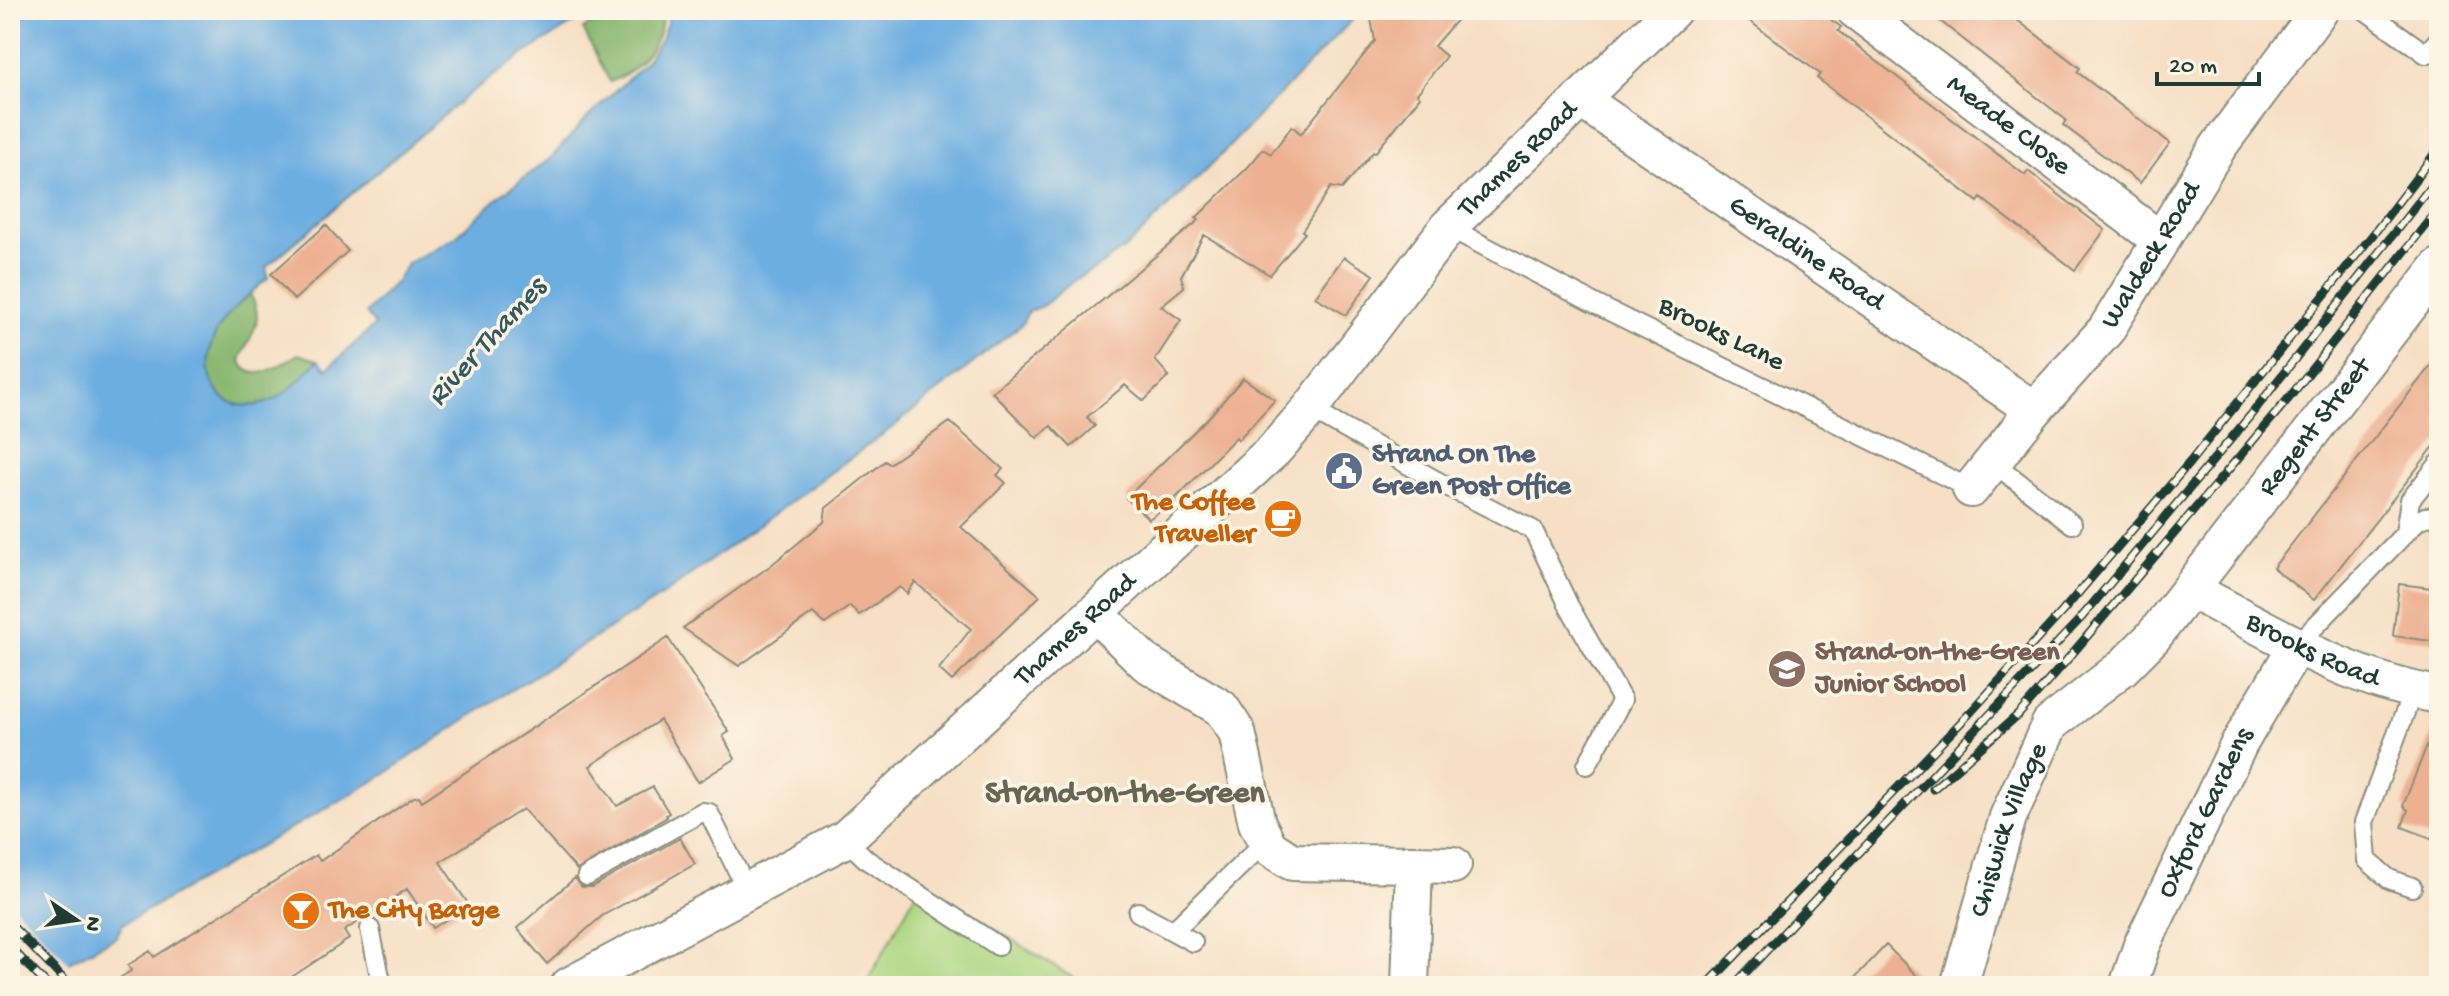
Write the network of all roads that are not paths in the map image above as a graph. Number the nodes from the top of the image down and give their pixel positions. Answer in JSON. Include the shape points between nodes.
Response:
{"nodes":[{"id":1,"x":1673,"y":10,"type":"edge"},
{"id":2,"x":1855,"y":10,"type":"edge"},
{"id":3,"x":2320,"y":10,"type":"edge"},
{"id":4,"x":2365,"y":10,"type":"edge"},
{"id":5,"x":2439,"y":39,"type":"edge"},
{"id":6,"x":1580,"y":99,"type":"junction"},
{"id":7,"x":1448,"y":227,"type":"junction"},
{"id":8,"x":2160,"y":240,"type":"junction"},
{"id":9,"x":2439,"y":267,"type":"edge"},
{"id":10,"x":1310,"y":409,"type":"junction"},
{"id":11,"x":2034,"y":410,"type":"junction"},
{"id":12,"x":2439,"y":464,"type":"edge"},
{"id":13,"x":1981,"y":475,"type":"junction"},
{"id":14,"x":2439,"y":516,"type":"edge"},
{"id":15,"x":2072,"y":524,"type":"dead end"},
{"id":16,"x":2405,"y":533,"type":"junction"},
{"id":17,"x":2191,"y":590,"type":"junction"},
{"id":18,"x":1095,"y":613,"type":"junction"},
{"id":19,"x":2297,"y":645,"type":"junction"},
{"id":20,"x":2426,"y":693,"type":"edge"},
{"id":21,"x":1587,"y":765,"type":"dead end"},
{"id":22,"x":845,"y":839,"type":"junction"},
{"id":23,"x":1266,"y":841,"type":"junction"},
{"id":24,"x":1414,"y":864,"type":"junction"},
{"id":25,"x":1453,"y":865,"type":"dead end"},
{"id":26,"x":587,"y":876,"type":"dead end"},
{"id":27,"x":2412,"y":887,"type":"dead end"},
{"id":28,"x":747,"y":890,"type":"junction"},
{"id":29,"x":1138,"y":912,"type":"dead end"},
{"id":30,"x":370,"y":929,"type":"dead end"},
{"id":31,"x":1173,"y":931,"type":"junction"},
{"id":32,"x":1193,"y":942,"type":"dead end"},
{"id":33,"x":998,"y":946,"type":"dead end"},
{"id":34,"x":382,"y":986,"type":"edge"},
{"id":35,"x":569,"y":986,"type":"edge"},
{"id":36,"x":1410,"y":986,"type":"edge"},
{"id":37,"x":1959,"y":986,"type":"edge"},
{"id":38,"x":2128,"y":986,"type":"edge"}],
"edges":[{"from":1,"to":6,"type":"street","name":"Thames Road"},
{"from":2,"to":8,"type":"street","name":"Meade Close"},
{"from":3,"to":8,"type":"street","name":"Waldeck Road","via":[[2218,147]]},
{"from":4,"to":5,"type":"lane","via":[[2426,54]]},
{"from":6,"to":7,"type":"street","name":"Thames Road"},
{"from":6,"to":11,"type":"street","name":"Geraldine Road"},
{"from":7,"to":10,"type":"street","name":"Thames Road"},
{"from":7,"to":13,"type":"lane","name":"Brooks Lane","via":[[1597,305]]},
{"from":8,"to":11,"type":"street","name":"Waldeck Road","via":[[2106,330]]},
{"from":9,"to":17,"type":"street","name":"Regent Street"},
{"from":10,"to":18,"type":"street","name":"Thames Road","via":[[1274,450]]},
{"from":10,"to":21,"type":"lane","via":[[1533,530],[1622,700]]},
{"from":11,"to":13,"type":"street","name":"Waldeck Road"},
{"from":12,"to":16,"type":"lane","via":[[2410,500]]},
{"from":13,"to":15,"type":"lane","name":"Brooks Lane"},
{"from":14,"to":16,"type":"lane","via":[[2425,517]]},
{"from":16,"to":19,"type":"lane"},
{"from":17,"to":19,"type":"street","name":"Brooks Road"},
{"from":17,"to":37,"type":"street","name":"Chiswick Village","via":[[2122,668],[2050,724],[2008,817]]},
{"from":18,"to":22,"type":"street","name":"Thames Road"},
{"from":18,"to":23,"type":"street","via":[[1146,663],[1221,708],[1237,732],[1257,823]]},
{"from":19,"to":20,"type":"street","name":"Brooks Road","via":[[2372,679]]},
{"from":19,"to":38,"type":"street","name":"Oxford Gardens","via":[[2239,744],[2142,945]]},
{"from":20,"to":27,"type":"lane","via":[[2364,822],[2367,860],[2389,879]]},
{"from":22,"to":28,"type":"street","name":"Thames Road"},
{"from":22,"to":33,"type":"lane","via":[[867,860]]},
{"from":23,"to":24,"type":"street","via":[[1292,862]]},
{"from":23,"to":31,"type":"lane"},
{"from":24,"to":25,"type":"street"},
{"from":24,"to":36,"type":"street"},
{"from":26,"to":28,"type":"lane","via":[[702,812],[709,813]]},
{"from":28,"to":35,"type":"street","name":"Thames Road"},
{"from":29,"to":31,"type":"lane"},
{"from":30,"to":34,"type":"lane"},
{"from":31,"to":32,"type":"lane"}]}
